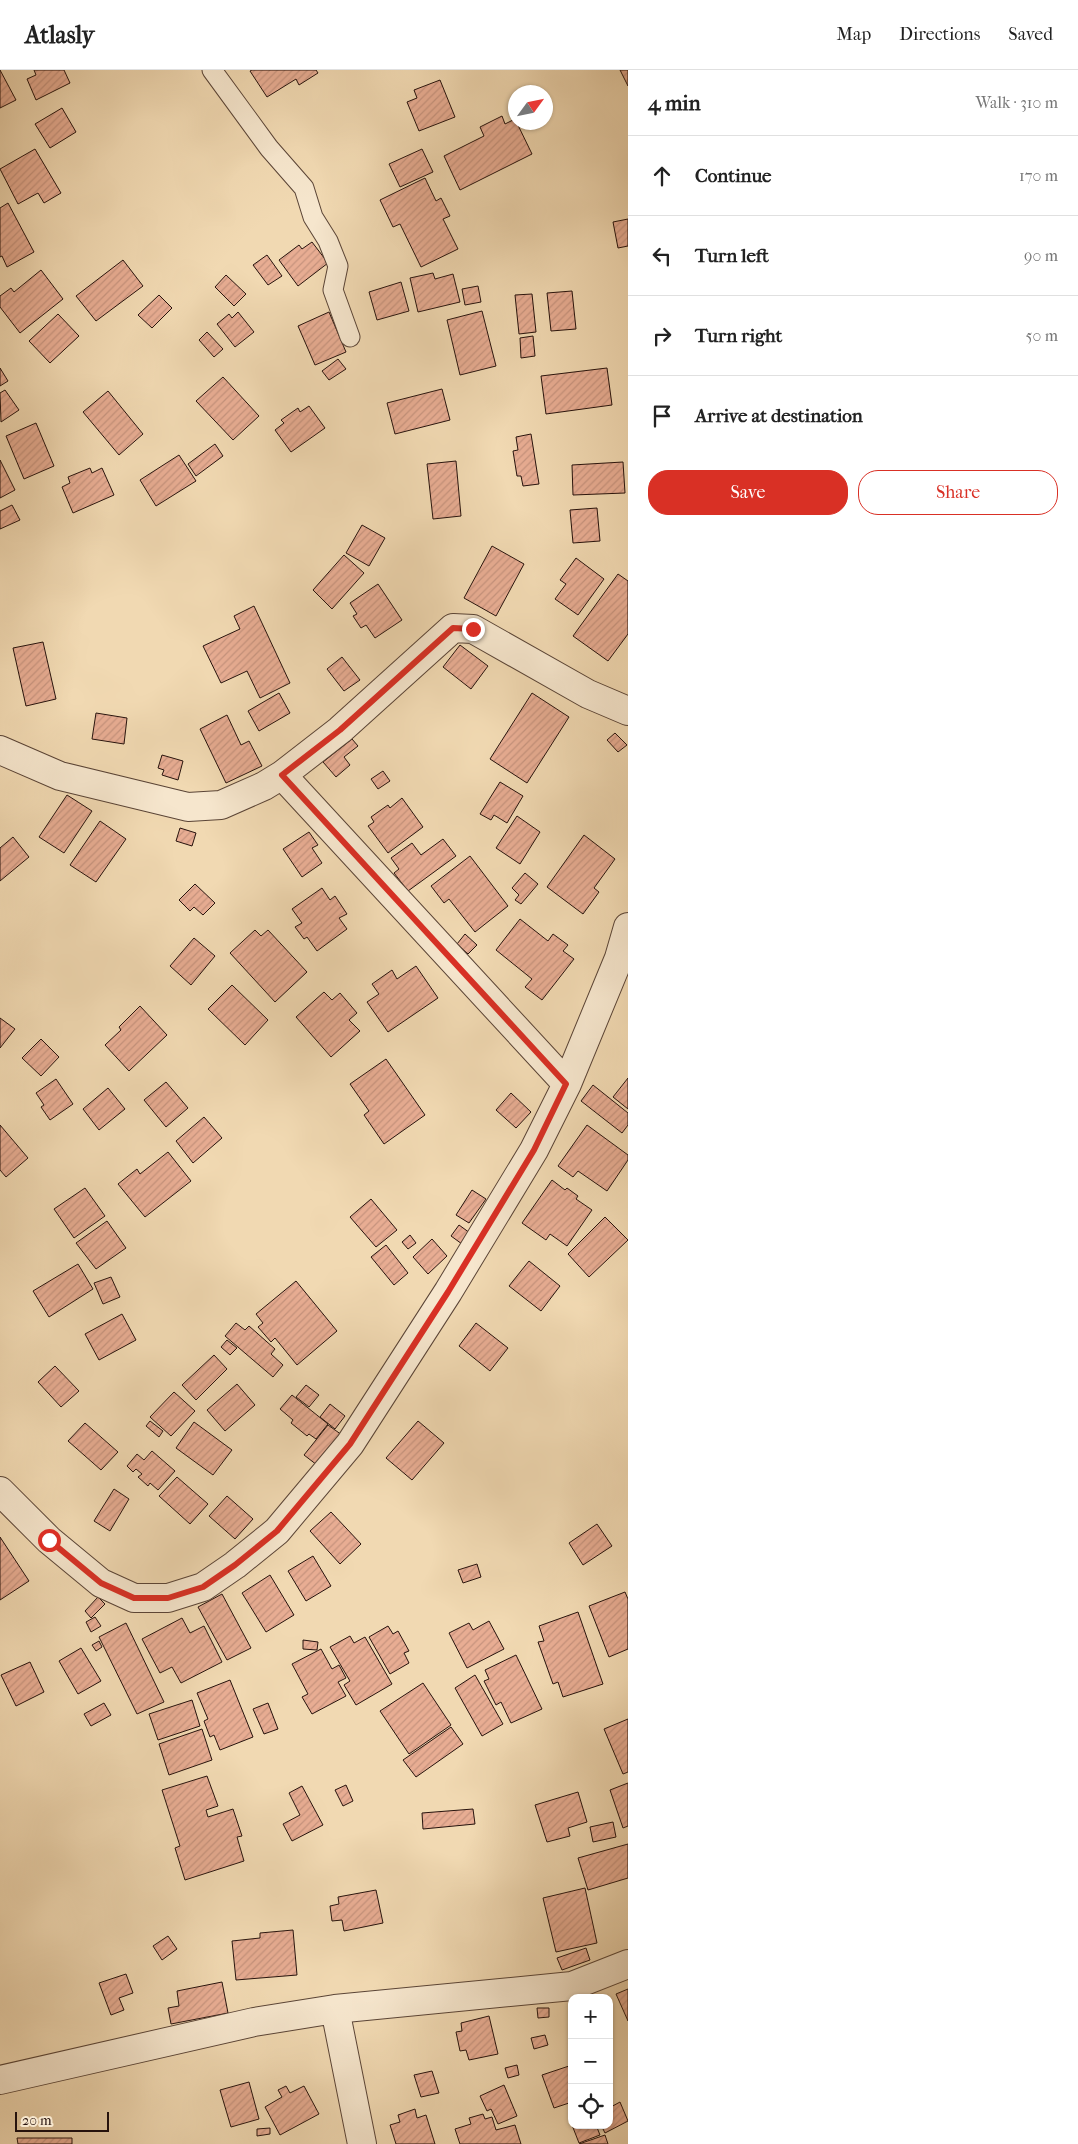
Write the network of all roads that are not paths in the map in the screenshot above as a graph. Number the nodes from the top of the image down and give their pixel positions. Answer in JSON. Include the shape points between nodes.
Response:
{"nodes":[{"id":1,"x":212,"y":70,"type":"edge"},
{"id":2,"x":350,"y":337,"type":"dead end"},
{"id":3,"x":628,"y":710,"type":"edge"},
{"id":4,"x":0,"y":750,"type":"edge"},
{"id":5,"x":282,"y":775,"type":"junction"},
{"id":6,"x":628,"y":928,"type":"edge"},
{"id":7,"x":566,"y":1084,"type":"junction"},
{"id":8,"x":2,"y":1498,"type":"edge"},
{"id":9,"x":628,"y":1964,"type":"edge"},
{"id":10,"x":335,"y":2008,"type":"junction"},
{"id":11,"x":0,"y":2080,"type":"edge"},
{"id":12,"x":362,"y":2144,"type":"edge"}],
"edges":[{"from":1,"to":2,"type":"lane","via":[[269,148],[304,188],[313,217],[338,266],[333,290]]},
{"from":3,"to":5,"type":"street","via":[[588,694],[473,629],[453,628],[340,730]]},
{"from":4,"to":5,"type":"street","via":[[60,776],[188,807],[221,805]]},
{"from":5,"to":7,"type":"street"},
{"from":6,"to":7,"type":"street","via":[[619,958]]},
{"from":7,"to":8,"type":"street","via":[[529,1158],[350,1444],[277,1531],[235,1565],[203,1587],[168,1598],[134,1598],[101,1583]]},
{"from":9,"to":10,"type":"street","via":[[572,1986]]},
{"from":10,"to":11,"type":"street","via":[[254,2022]]},
{"from":10,"to":12,"type":"street"}]}
